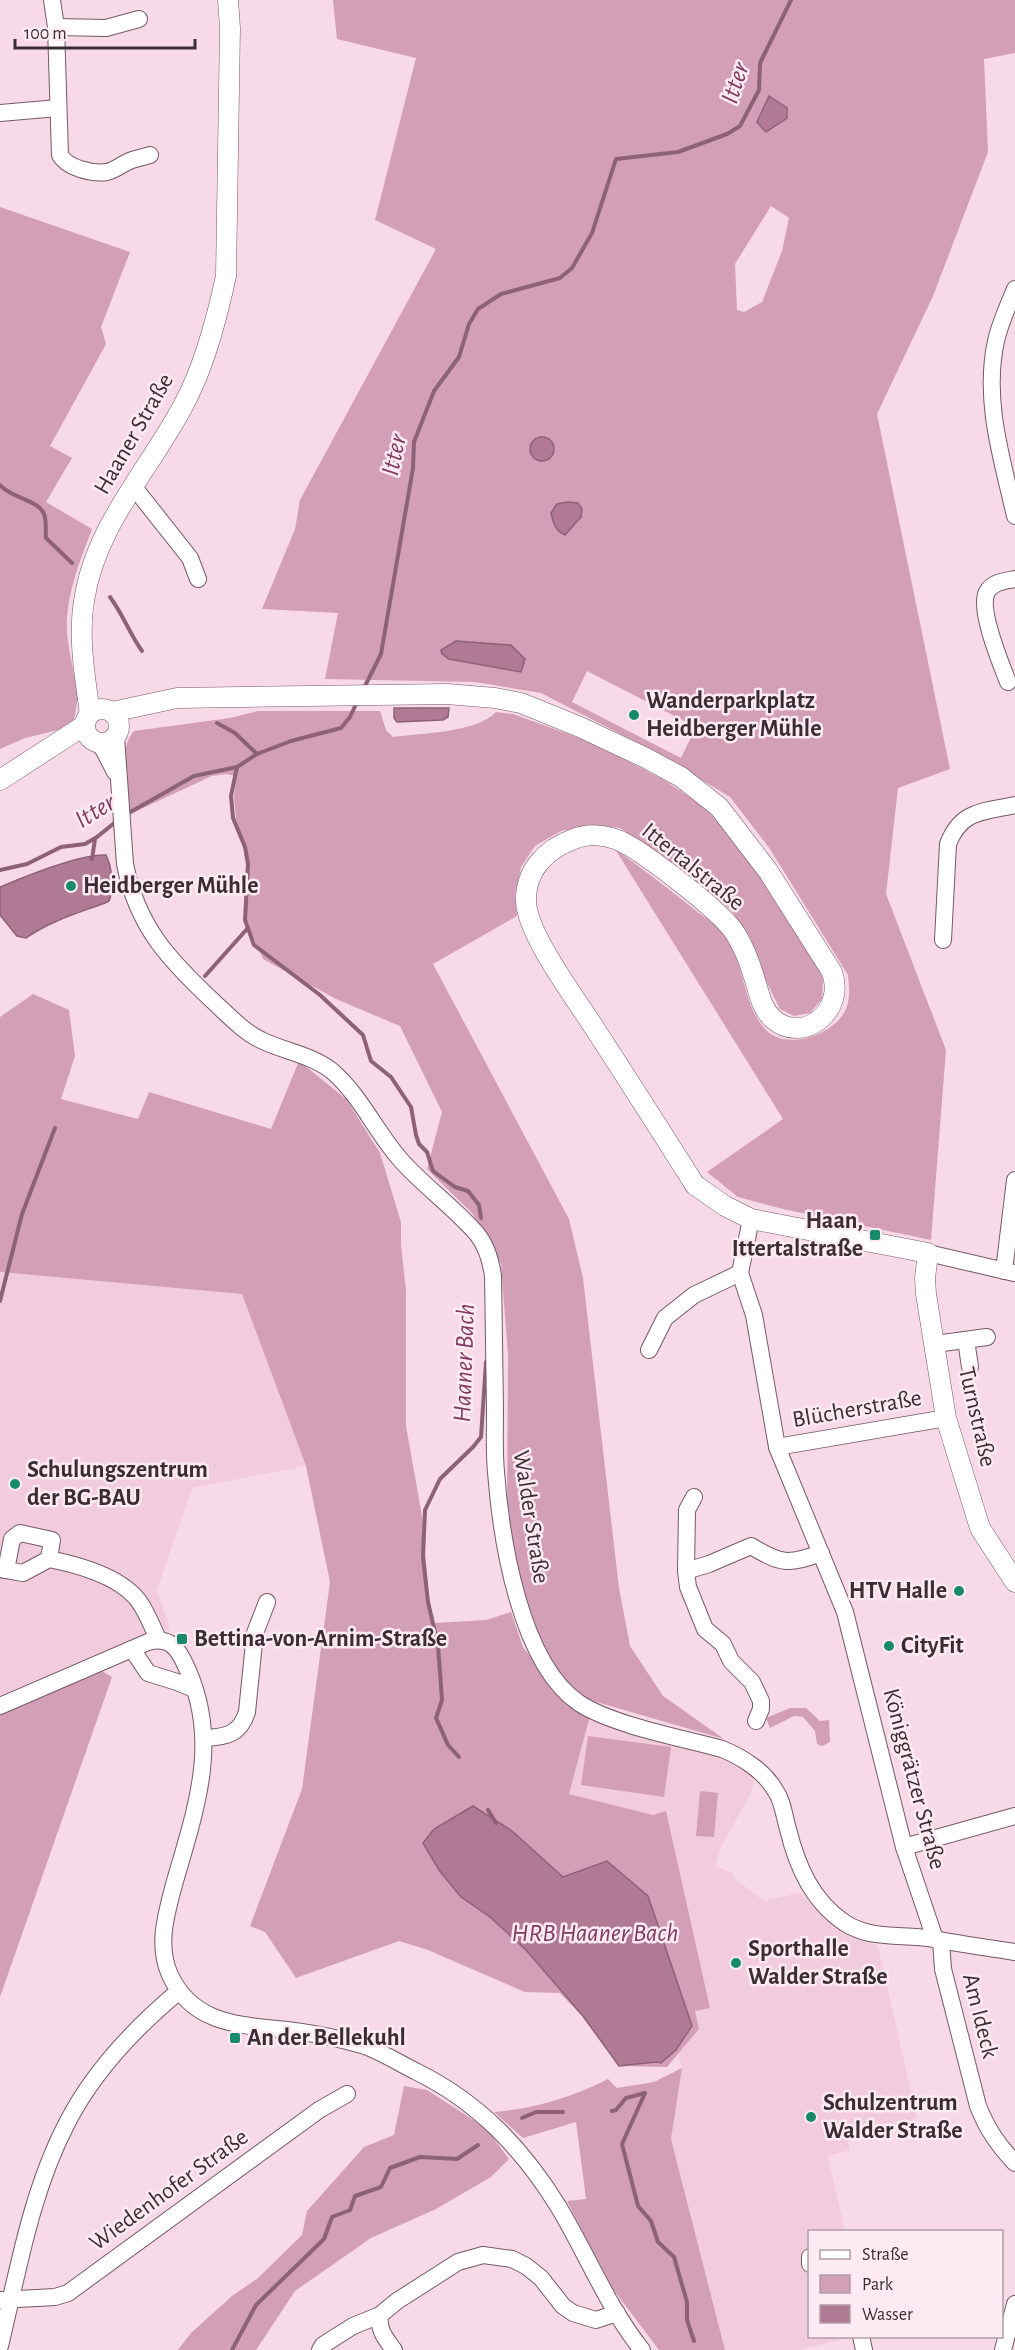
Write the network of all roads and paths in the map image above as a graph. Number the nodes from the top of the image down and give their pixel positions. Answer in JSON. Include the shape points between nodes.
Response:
{"nodes":[{"id":1,"x":52,"y":0,"type":"edge"},
{"id":2,"x":228,"y":0,"type":"edge"},
{"id":3,"x":139,"y":19,"type":"dead end"},
{"id":4,"x":56,"y":27,"type":"junction"},
{"id":5,"x":58,"y":108,"type":"junction"},
{"id":6,"x":0,"y":114,"type":"edge"},
{"id":7,"x":150,"y":155,"type":"dead end"},
{"id":8,"x":1015,"y":289,"type":"edge"},
{"id":9,"x":133,"y":486,"type":"junction"},
{"id":10,"x":1015,"y":516,"type":"edge"},
{"id":11,"x":198,"y":579,"type":"dead end"},
{"id":12,"x":1015,"y":579,"type":"edge"},
{"id":13,"x":1008,"y":682,"type":"dead end"},
{"id":14,"x":103,"y":726,"type":"junction"},
{"id":15,"x":0,"y":780,"type":"edge"},
{"id":16,"x":1015,"y":805,"type":"edge"},
{"id":17,"x":123,"y":816,"type":"joint"},
{"id":18,"x":943,"y":940,"type":"dead end"},
{"id":19,"x":1015,"y":1180,"type":"edge"},
{"id":20,"x":751,"y":1219,"type":"junction"},
{"id":21,"x":928,"y":1253,"type":"junction"},
{"id":22,"x":1009,"y":1272,"type":"edge"},
{"id":23,"x":740,"y":1273,"type":"junction"},
{"id":24,"x":987,"y":1337,"type":"dead end"},
{"id":25,"x":966,"y":1340,"type":"junction"},
{"id":26,"x":935,"y":1344,"type":"junction"},
{"id":27,"x":649,"y":1350,"type":"dead end"},
{"id":28,"x":970,"y":1367,"type":"dead end"},
{"id":29,"x":946,"y":1418,"type":"junction"},
{"id":30,"x":777,"y":1447,"type":"junction"},
{"id":31,"x":694,"y":1497,"type":"dead end"},
{"id":32,"x":821,"y":1553,"type":"junction"},
{"id":33,"x":49,"y":1559,"type":"junction"},
{"id":34,"x":3,"y":1569,"type":"edge"},
{"id":35,"x":686,"y":1571,"type":"junction"},
{"id":36,"x":1015,"y":1581,"type":"edge"},
{"id":37,"x":267,"y":1602,"type":"dead end"},
{"id":38,"x":158,"y":1640,"type":"junction"},
{"id":39,"x":132,"y":1649,"type":"junction"},
{"id":40,"x":194,"y":1689,"type":"junction"},
{"id":41,"x":0,"y":1706,"type":"edge"},
{"id":42,"x":756,"y":1721,"type":"dead end"},
{"id":43,"x":205,"y":1738,"type":"junction"},
{"id":44,"x":1015,"y":1816,"type":"edge"},
{"id":45,"x":904,"y":1847,"type":"junction"},
{"id":46,"x":938,"y":1940,"type":"junction"},
{"id":47,"x":1015,"y":1952,"type":"edge"},
{"id":48,"x":179,"y":1991,"type":"junction"},
{"id":49,"x":347,"y":2094,"type":"dead end"},
{"id":50,"x":1015,"y":2163,"type":"edge"},
{"id":51,"x":6,"y":2300,"type":"edge"},
{"id":52,"x":1015,"y":2304,"type":"edge"},
{"id":53,"x":617,"y":2313,"type":"junction"},
{"id":54,"x":380,"y":2315,"type":"junction"},
{"id":55,"x":0,"y":2346,"type":"edge"},
{"id":56,"x":320,"y":2350,"type":"edge"},
{"id":57,"x":394,"y":2350,"type":"edge"},
{"id":58,"x":642,"y":2350,"type":"edge"},
{"id":59,"x":1003,"y":2350,"type":"edge"}],
"edges":[{"from":1,"to":4,"type":"street"},
{"from":2,"to":9,"type":"main road","name":"Haaner Straße","via":[[226,276],[185,404]]},
{"from":3,"to":4,"type":"street","via":[[106,28]]},
{"from":4,"to":5,"type":"street"},
{"from":5,"to":6,"type":"street"},
{"from":5,"to":7,"type":"street","via":[[60,155],[68,165],[108,172]]},
{"from":8,"to":10,"type":"street","via":[[996,343],[992,401]]},
{"from":9,"to":11,"type":"street","via":[[190,558]]},
{"from":9,"to":14,"type":"main road","name":"Haaner Straße","via":[[98,550],[84,601],[81,639]]},
{"from":12,"to":13,"type":"street","via":[[994,584],[984,601],[993,645]]},
{"from":14,"to":15,"type":"main road","name":"Ittertalstraße","via":[[78,744]]},
{"from":14,"to":17,"type":"street","name":"Haaner Straße","via":[[119,782]]},
{"from":14,"to":20,"type":"main road","name":"Ittertalstraße","via":[[219,699],[447,694],[495,698],[521,703],[618,744],[681,777],[718,807],[745,839],[827,963],[836,991],[825,1015],[796,1028],[772,1018],[760,999],[734,931],[642,853],[620,841],[593,835],[577,837],[549,851],[530,877],[526,901],[542,944],[695,1185]]},
{"from":16,"to":18,"type":"street","via":[[976,813],[963,819],[954,830],[948,844]]},
{"from":17,"to":46,"type":"street","name":"Walder Straße","via":[[129,882],[158,945],[171,961],[258,1039],[316,1061],[331,1071],[350,1090],[399,1158],[478,1236],[490,1260],[495,1471],[514,1582],[527,1630],[543,1661],[572,1698],[596,1713],[728,1752],[766,1777],[780,1799],[794,1853],[806,1880],[828,1909],[846,1924],[874,1934]]},
{"from":19,"to":22,"type":"street"},
{"from":20,"to":21,"type":"main road","name":"Ittertalstraße"},
{"from":20,"to":23,"type":"street","name":"Königgrätzer Straße"},
{"from":21,"to":22,"type":"street"},
{"from":21,"to":26,"type":"main road","name":"Turnstraße","via":[[925,1278]]},
{"from":23,"to":27,"type":"street","via":[[694,1296],[665,1318]]},
{"from":23,"to":30,"type":"street","name":"Königgrätzer Straße","via":[[754,1315]]},
{"from":24,"to":25,"type":"street"},
{"from":25,"to":26,"type":"street"},
{"from":25,"to":28,"type":"street"},
{"from":26,"to":29,"type":"main road","name":"Turnstraße"},
{"from":29,"to":30,"type":"street","name":"Blücherstraße"},
{"from":29,"to":36,"type":"main road","name":"Turnstraße","via":[[980,1528]]},
{"from":30,"to":32,"type":"street","name":"Königgrätzer Straße"},
{"from":31,"to":35,"type":"street","via":[[687,1510]]},
{"from":32,"to":35,"type":"street","via":[[796,1562],[771,1558],[751,1546]]},
{"from":32,"to":45,"type":"street","name":"Königgrätzer Straße","via":[[856,1647]]},
{"from":33,"to":34,"type":"street","via":[[23,1574]]},
{"from":33,"to":34,"type":"street","via":[[52,1540],[20,1533],[12,1539]]},
{"from":33,"to":38,"type":"street","via":[[76,1564],[126,1587],[141,1604]]},
{"from":35,"to":42,"type":"street","via":[[688,1587],[705,1629],[723,1644],[761,1701]]},
{"from":37,"to":43,"type":"street","via":[[255,1633],[244,1721],[232,1733]]},
{"from":38,"to":39,"type":"street"},
{"from":38,"to":40,"type":"street","via":[[169,1641],[178,1651]]},
{"from":39,"to":40,"type":"street","via":[[148,1673]]},
{"from":39,"to":41,"type":"street"},
{"from":40,"to":43,"type":"street","via":[[203,1714]]},
{"from":43,"to":48,"type":"street","via":[[198,1802],[164,1930],[169,1974]]},
{"from":44,"to":45,"type":"street"},
{"from":45,"to":46,"type":"street","name":"Königgrätzer Straße"},
{"from":46,"to":47,"type":"street","name":"Walder Straße"},
{"from":46,"to":50,"type":"street","name":"Am Ideck","via":[[978,2106],[995,2141]]},
{"from":48,"to":51,"type":"street","via":[[113,2056],[67,2122],[45,2172]]},
{"from":48,"to":53,"type":"street","via":[[209,2016],[230,2024],[290,2030],[363,2046],[459,2096],[490,2120],[524,2156],[558,2207]]},
{"from":49,"to":51,"type":"street","name":"Wiedenhofer Straße","via":[[319,2110],[68,2293]]},
{"from":51,"to":55,"type":"street"},
{"from":52,"to":59,"type":"street"},
{"from":53,"to":54,"type":"street","via":[[596,2320],[573,2313],[526,2266],[512,2259],[483,2255],[458,2262]]},
{"from":53,"to":58,"type":"street"},
{"from":54,"to":56,"type":"street","via":[[353,2326]]},
{"from":54,"to":57,"type":"street","via":[[381,2333]]}]}
